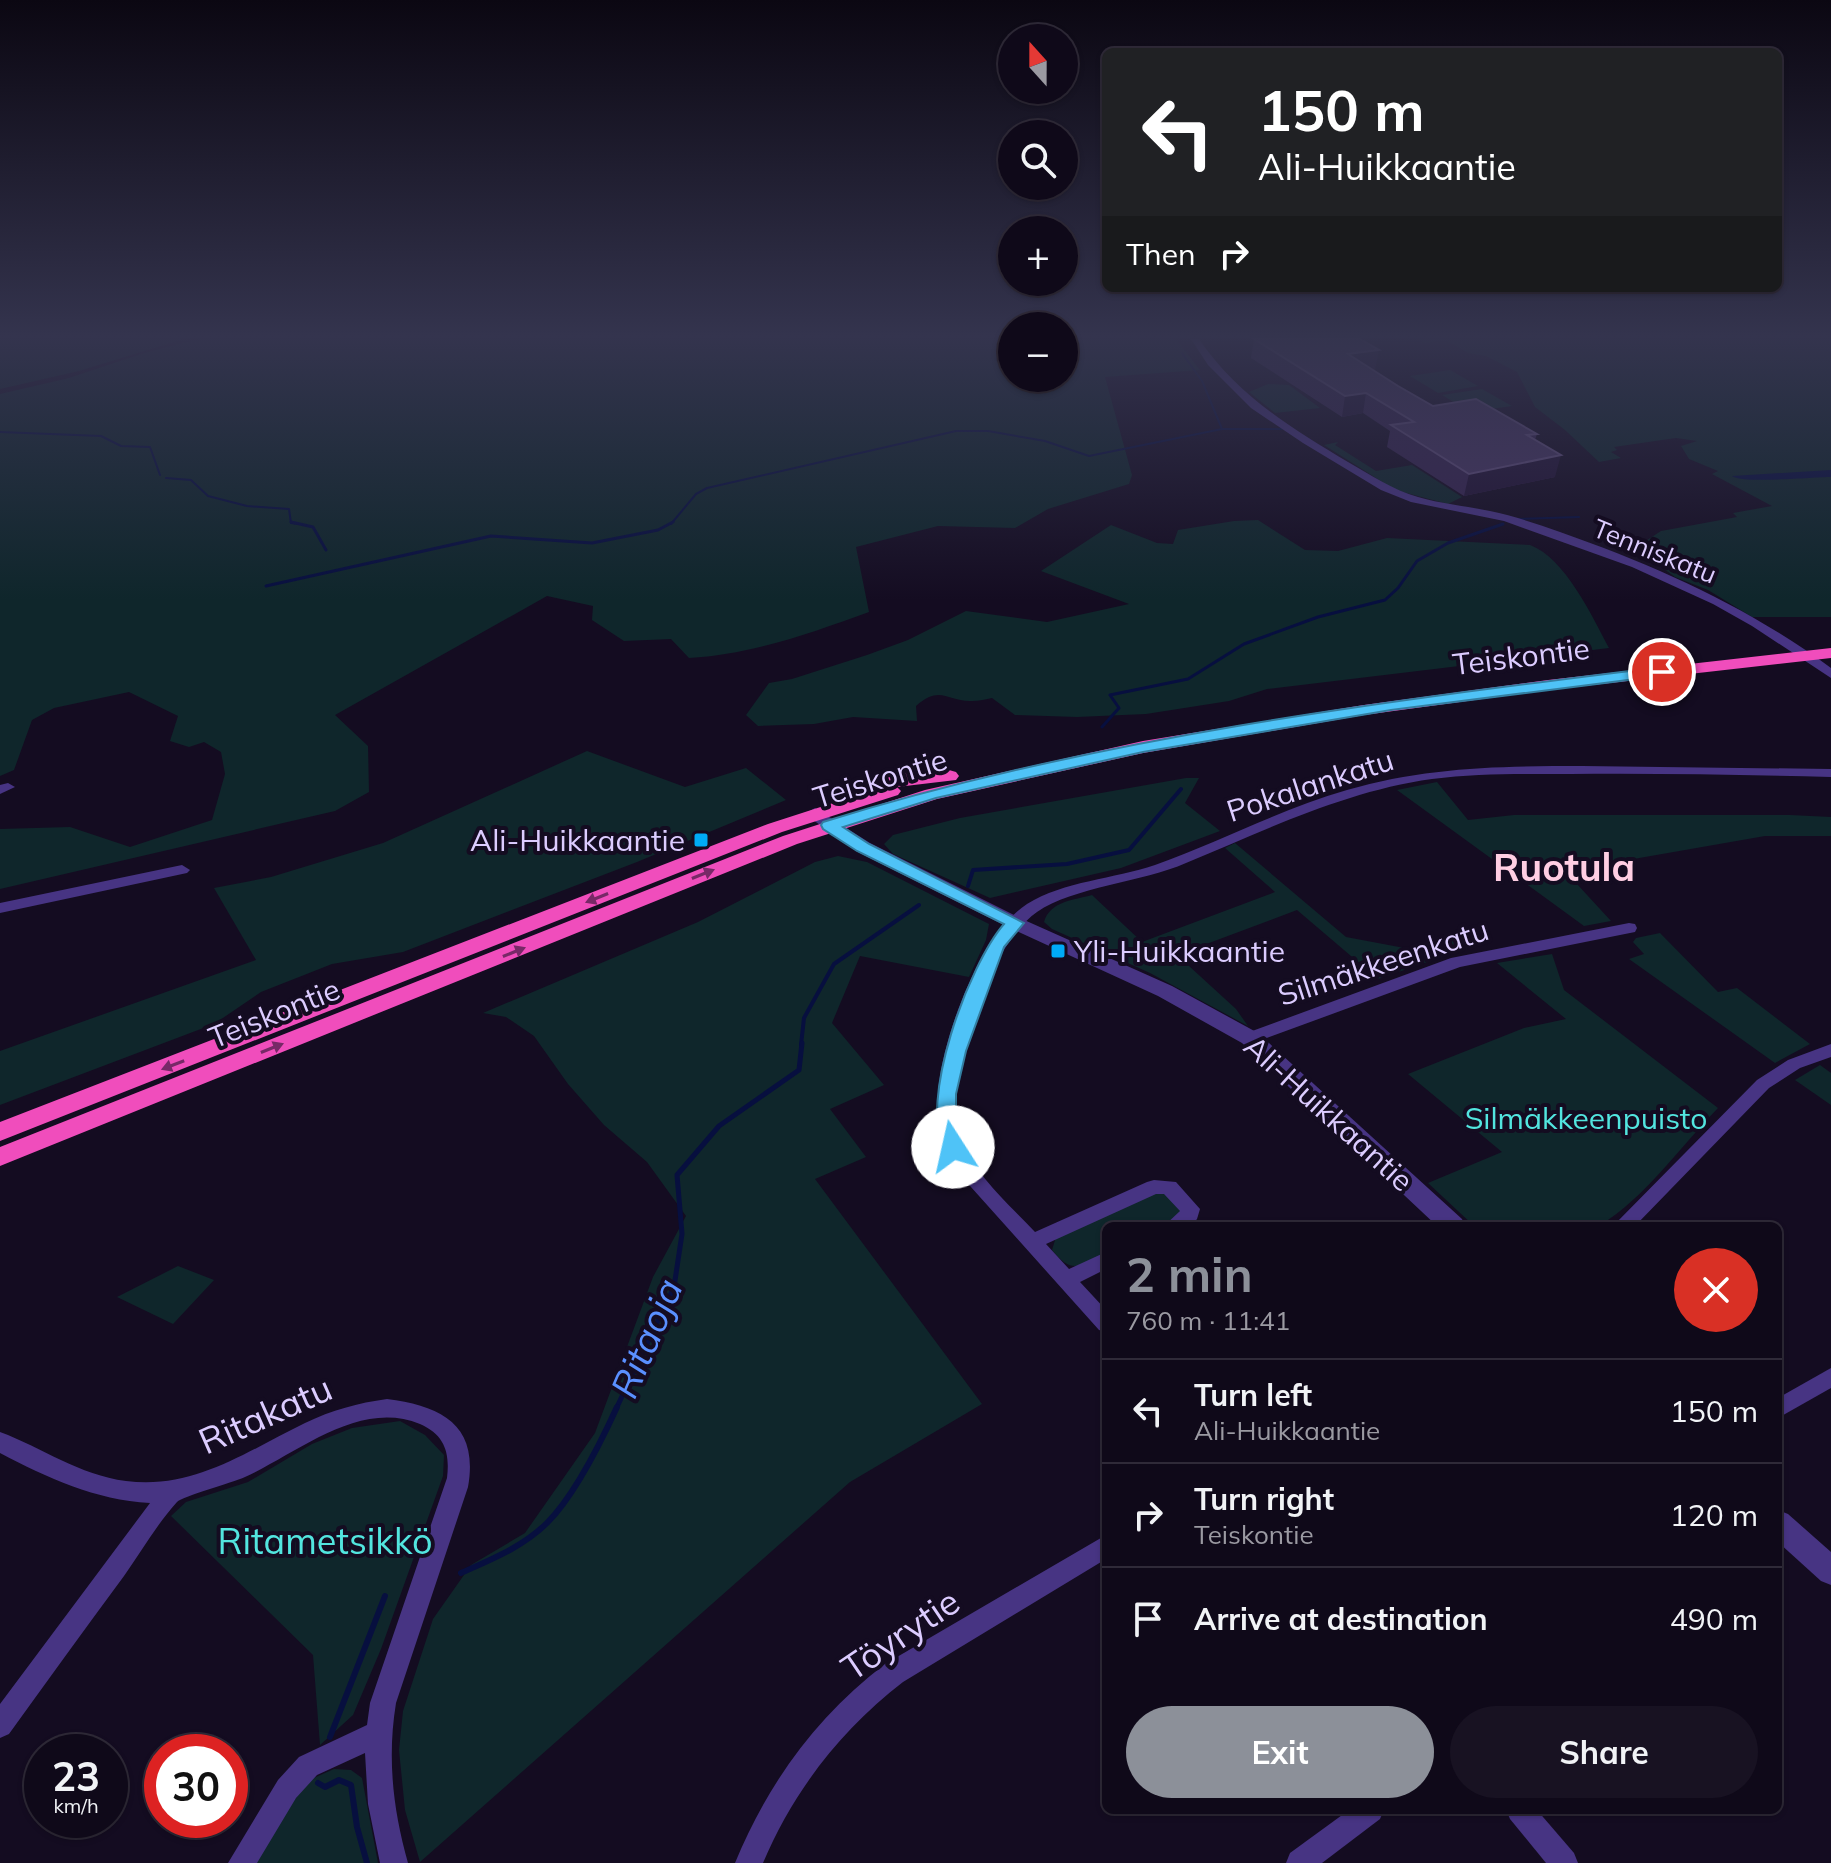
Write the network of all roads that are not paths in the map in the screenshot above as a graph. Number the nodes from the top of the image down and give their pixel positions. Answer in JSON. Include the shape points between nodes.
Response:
{"nodes":[{"id":1,"x":1286,"y":426,"type":"edge"},
{"id":2,"x":1831,"y":642,"type":"edge"},
{"id":3,"x":1799,"y":651,"type":"junction"},
{"id":4,"x":1831,"y":653,"type":"edge"},
{"id":5,"x":1831,"y":674,"type":"edge"},
{"id":6,"x":1831,"y":773,"type":"edge"},
{"id":7,"x":949,"y":776,"type":"junction"},
{"id":8,"x":822,"y":819,"type":"junction"},
{"id":9,"x":670,"y":869,"type":"junction"},
{"id":10,"x":182,"y":870,"type":"dead end"},
{"id":11,"x":0,"y":908,"type":"edge"},
{"id":12,"x":1015,"y":923,"type":"junction"},
{"id":13,"x":1629,"y":928,"type":"dead end"},
{"id":14,"x":1250,"y":1038,"type":"junction"},
{"id":15,"x":1831,"y":1050,"type":"edge"},
{"id":16,"x":0,"y":1132,"type":"edge"},
{"id":17,"x":0,"y":1157,"type":"edge"},
{"id":18,"x":1181,"y":1222,"type":"edge"},
{"id":19,"x":1449,"y":1222,"type":"edge"},
{"id":20,"x":1627,"y":1222,"type":"edge"},
{"id":21,"x":1033,"y":1241,"type":"junction"},
{"id":22,"x":1102,"y":1262,"type":"edge"},
{"id":23,"x":1068,"y":1279,"type":"junction"},
{"id":24,"x":1102,"y":1319,"type":"edge"},
{"id":25,"x":1831,"y":1377,"type":"edge"},
{"id":26,"x":1782,"y":1407,"type":"edge"},
{"id":27,"x":0,"y":1442,"type":"edge"},
{"id":28,"x":173,"y":1490,"type":"junction"},
{"id":29,"x":1782,"y":1527,"type":"edge"},
{"id":30,"x":1102,"y":1548,"type":"edge"},
{"id":31,"x":1831,"y":1571,"type":"edge"},
{"id":32,"x":0,"y":1725,"type":"edge"},
{"id":33,"x":376,"y":1734,"type":"junction"},
{"id":34,"x":1366,"y":1814,"type":"edge"},
{"id":35,"x":1522,"y":1814,"type":"edge"},
{"id":36,"x":242,"y":1863,"type":"edge"},
{"id":37,"x":394,"y":1863,"type":"edge"},
{"id":38,"x":749,"y":1863,"type":"edge"},
{"id":39,"x":1300,"y":1863,"type":"edge"},
{"id":40,"x":1564,"y":1863,"type":"edge"}],
"edges":[{"from":1,"to":3,"type":"street","name":"Tenniskatu","via":[[1385,488],[1408,498],[1494,515],[1689,585]]},
{"from":2,"to":3,"type":"highway","name":"Teiskontie"},
{"from":3,"to":4,"type":"highway","name":"Teiskontie"},
{"from":3,"to":5,"type":"street","name":"Tenniskatu"},
{"from":3,"to":7,"type":"highway","name":"Teiskontie","via":[[1578,669],[1376,696],[1065,749]]},
{"from":3,"to":8,"type":"highway","name":"Teiskontie","via":[[1243,729]]},
{"from":6,"to":12,"type":"street","name":"Pokalankatu","via":[[1587,770],[1413,778],[1309,806],[1166,866],[1051,898]]},
{"from":7,"to":8,"type":"highway","name":"Teiskontie"},
{"from":7,"to":9,"type":"highway","via":[[909,778],[787,809],[683,856]]},
{"from":8,"to":9,"type":"highway","name":"Teiskontie"},
{"from":8,"to":12,"type":"street","name":"Ali-Huikkaantie","via":[[863,847]]},
{"from":17,"to":8,"type":"highway","name":"Teiskontie","one_way":true},
{"from":9,"to":16,"type":"highway","name":"Teiskontie","one_way":true},
{"from":10,"to":11,"type":"street"},
{"from":12,"to":14,"type":"street","name":"Ali-Huikkaantie","via":[[1165,991]]},
{"from":12,"to":21,"type":"street","via":[[995,945],[964,1023],[950,1072],[946,1124],[969,1172]]},
{"from":13,"to":14,"type":"street","name":"Silmäkkeenkatu","via":[[1457,962]]},
{"from":14,"to":19,"type":"street","name":"Ali-Huikkaantie"},
{"from":15,"to":20,"type":"street","via":[[1794,1064],[1763,1084]]},
{"from":18,"to":21,"type":"street","via":[[1190,1209],[1169,1187],[1154,1187]]},
{"from":21,"to":23,"type":"street"},
{"from":22,"to":23,"type":"street"},
{"from":23,"to":24,"type":"street"},
{"from":25,"to":26,"type":"street"},
{"from":27,"to":28,"type":"street","name":"Ritakatu","via":[[88,1483],[130,1491]]},
{"from":28,"to":32,"type":"street"},
{"from":28,"to":33,"type":"street","name":"Ritakatu","via":[[238,1470],[349,1414],[397,1407],[421,1412],[446,1427],[460,1459],[457,1487]]},
{"from":29,"to":31,"type":"street"},
{"from":30,"to":38,"type":"street","name":"Töyrytie","via":[[869,1693],[797,1775]]},
{"from":33,"to":36,"type":"street","via":[[318,1759],[298,1775]]},
{"from":33,"to":37,"type":"street","name":"Ritakatu"},
{"from":34,"to":39,"type":"street"},
{"from":35,"to":40,"type":"street"}]}
